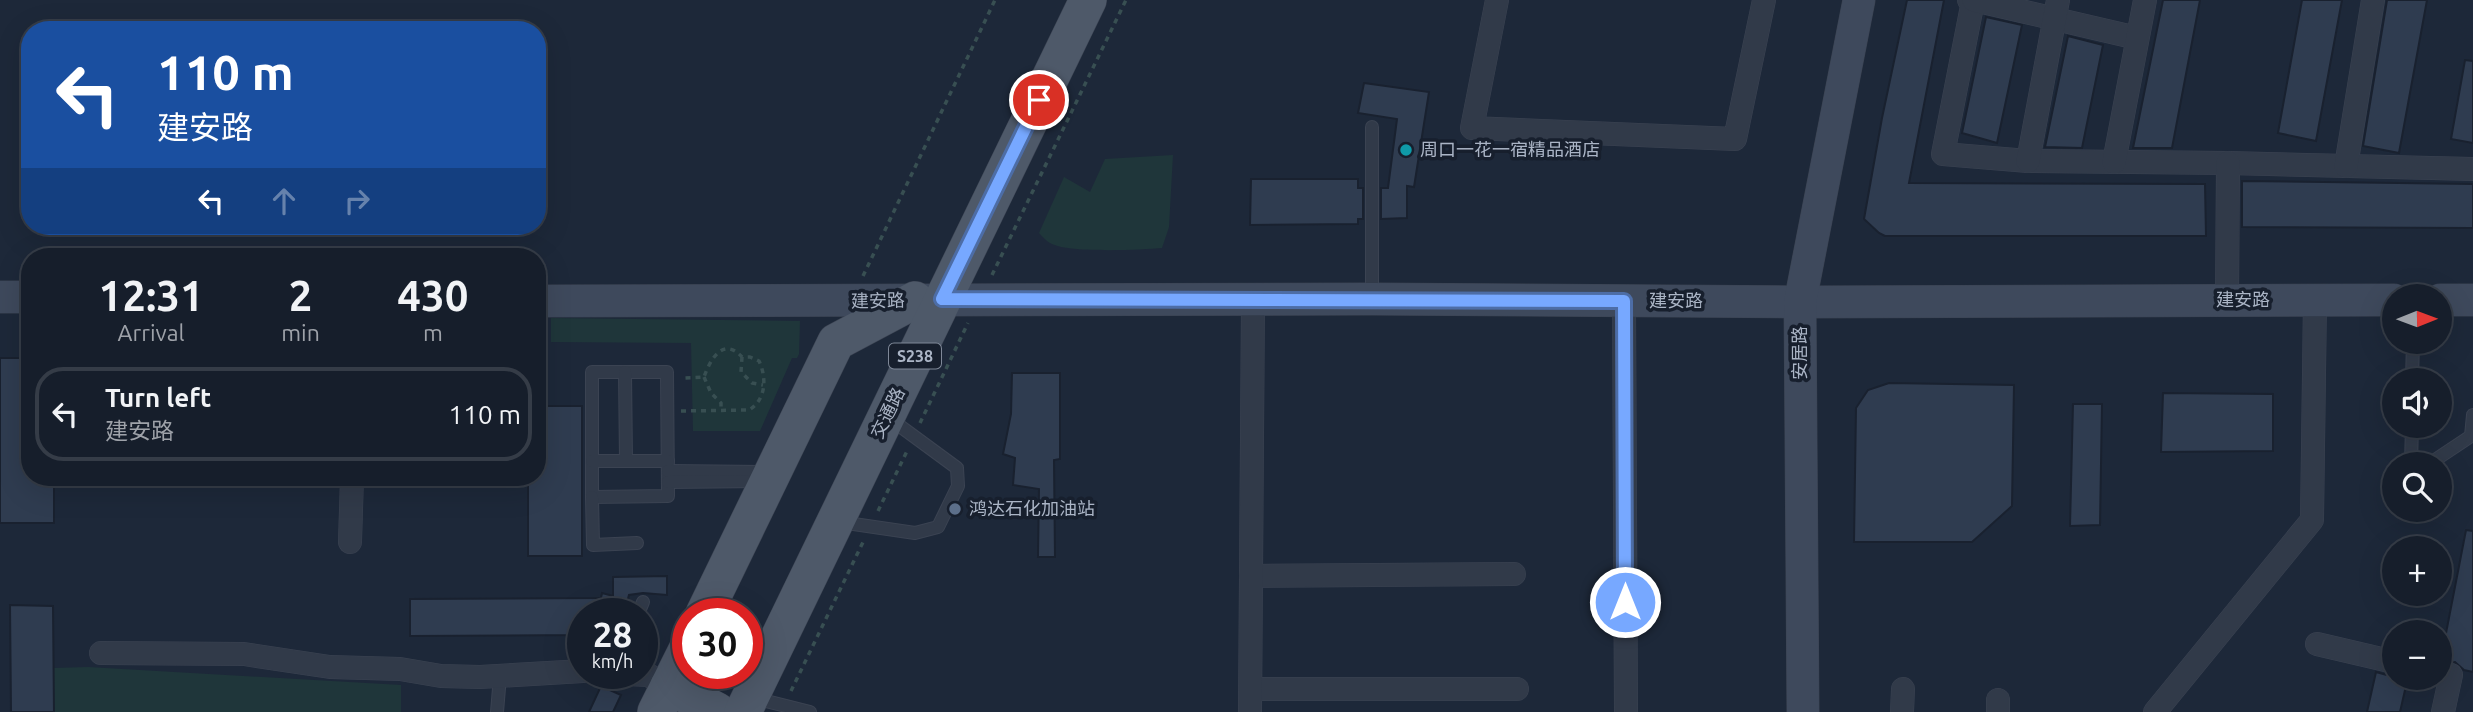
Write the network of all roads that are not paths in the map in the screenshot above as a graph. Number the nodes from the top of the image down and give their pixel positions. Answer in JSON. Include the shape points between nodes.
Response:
{"nodes":[{"id":1,"x":1060,"y":0,"type":"edge"},
{"id":2,"x":1088,"y":0,"type":"edge"},
{"id":3,"x":1497,"y":0,"type":"edge"},
{"id":4,"x":1764,"y":0,"type":"edge"},
{"id":5,"x":1859,"y":0,"type":"edge"},
{"id":6,"x":1972,"y":0,"type":"edge"},
{"id":7,"x":2145,"y":0,"type":"edge"},
{"id":8,"x":2373,"y":0,"type":"edge"},
{"id":9,"x":2056,"y":10,"type":"edge"},
{"id":10,"x":2137,"y":38,"type":"junction"},
{"id":11,"x":1372,"y":127,"type":"dead end"},
{"id":12,"x":2028,"y":161,"type":"junction"},
{"id":13,"x":2114,"y":162,"type":"junction"},
{"id":14,"x":2228,"y":163,"type":"junction"},
{"id":15,"x":2346,"y":166,"type":"junction"},
{"id":16,"x":2473,"y":169,"type":"edge"},
{"id":17,"x":0,"y":297,"type":"edge"},
{"id":18,"x":21,"y":297,"type":"edge"},
{"id":19,"x":1372,"y":299,"type":"junction"},
{"id":20,"x":928,"y":300,"type":"junction"},
{"id":21,"x":1253,"y":300,"type":"junction"},
{"id":22,"x":2227,"y":300,"type":"junction"},
{"id":23,"x":2315,"y":300,"type":"junction"},
{"id":24,"x":2382,"y":300,"type":"edge"},
{"id":25,"x":2452,"y":300,"type":"edge"},
{"id":26,"x":2473,"y":300,"type":"edge"},
{"id":27,"x":546,"y":301,"type":"edge"},
{"id":28,"x":1624,"y":301,"type":"junction"},
{"id":29,"x":1800,"y":302,"type":"junction"},
{"id":30,"x":625,"y":372,"type":"junction"},
{"id":31,"x":2473,"y":415,"type":"edge"},
{"id":32,"x":900,"y":426,"type":"junction"},
{"id":33,"x":2447,"y":452,"type":"edge"},
{"id":34,"x":592,"y":461,"type":"junction"},
{"id":35,"x":626,"y":461,"type":"junction"},
{"id":36,"x":668,"y":471,"type":"junction"},
{"id":37,"x":771,"y":477,"type":"junction"},
{"id":38,"x":352,"y":486,"type":"edge"},
{"id":39,"x":592,"y":497,"type":"junction"},
{"id":40,"x":853,"y":524,"type":"junction"},
{"id":41,"x":350,"y":542,"type":"dead end"},
{"id":42,"x":637,"y":544,"type":"dead end"},
{"id":43,"x":1514,"y":574,"type":"dead end"},
{"id":44,"x":1251,"y":576,"type":"junction"},
{"id":45,"x":712,"y":598,"type":"edge"},
{"id":46,"x":763,"y":617,"type":"edge"},
{"id":47,"x":2318,"y":644,"type":"dead end"},
{"id":48,"x":102,"y":653,"type":"dead end"},
{"id":49,"x":2382,"y":659,"type":"edge"},
{"id":50,"x":567,"y":672,"type":"edge"},
{"id":51,"x":500,"y":676,"type":"junction"},
{"id":52,"x":2454,"y":676,"type":"edge"},
{"id":53,"x":672,"y":681,"type":"edge"},
{"id":54,"x":1250,"y":688,"type":"junction"},
{"id":55,"x":1517,"y":689,"type":"dead end"},
{"id":56,"x":1903,"y":689,"type":"dead end"},
{"id":57,"x":663,"y":699,"type":"edge"},
{"id":58,"x":741,"y":702,"type":"edge"},
{"id":59,"x":497,"y":712,"type":"edge"},
{"id":60,"x":810,"y":712,"type":"edge"},
{"id":61,"x":1250,"y":712,"type":"edge"},
{"id":62,"x":1626,"y":712,"type":"edge"},
{"id":63,"x":1803,"y":712,"type":"edge"},
{"id":64,"x":1902,"y":712,"type":"edge"},
{"id":65,"x":2155,"y":712,"type":"edge"},
{"id":66,"x":2443,"y":712,"type":"edge"}],
"edges":[{"from":1,"to":20,"type":"main road","name":"交通路","number":"S238"},
{"from":2,"to":20,"type":"main road","name":"交通路","number":"S238"},
{"from":3,"to":4,"type":"street","via":[[1472,128],[1735,139]]},
{"from":5,"to":29,"type":"street","name":"安居路"},
{"from":6,"to":9,"type":"street"},
{"from":6,"to":12,"type":"street","via":[[1943,154]]},
{"from":7,"to":10,"type":"street"},
{"from":8,"to":15,"type":"street"},
{"from":9,"to":10,"type":"street"},
{"from":9,"to":12,"type":"street"},
{"from":10,"to":13,"type":"street"},
{"from":11,"to":19,"type":"lane"},
{"from":12,"to":13,"type":"street"},
{"from":13,"to":14,"type":"street"},
{"from":14,"to":15,"type":"street"},
{"from":14,"to":22,"type":"street"},
{"from":15,"to":16,"type":"street"},
{"from":17,"to":18,"type":"street"},
{"from":19,"to":21,"type":"street","name":"建安路"},
{"from":19,"to":28,"type":"street","name":"建安路"},
{"from":20,"to":21,"type":"street","name":"建安路"},
{"from":20,"to":27,"type":"street","name":"建安路"},
{"from":20,"to":32,"type":"main road","name":"交通路","number":"S238"},
{"from":20,"to":37,"type":"main road","via":[[836,342]]},
{"from":20,"to":46,"type":"main road","name":"交通路","number":"S238"},
{"from":21,"to":44,"type":"street"},
{"from":22,"to":23,"type":"street","name":"建安路"},
{"from":22,"to":29,"type":"street","name":"建安路"},
{"from":23,"to":24,"type":"street","name":"建安路"},
{"from":23,"to":65,"type":"street","via":[[2312,520]]},
{"from":25,"to":26,"type":"street"},
{"from":28,"to":29,"type":"street","name":"建安路"},
{"from":28,"to":62,"type":"street"},
{"from":29,"to":63,"type":"street","name":"安居路"},
{"from":30,"to":34,"type":"lane","via":[[592,372]]},
{"from":30,"to":35,"type":"lane"},
{"from":30,"to":36,"type":"lane","via":[[667,372]]},
{"from":31,"to":33,"type":"lane","via":[[2471,436]]},
{"from":32,"to":40,"type":"main road","name":"交通路","number":"S238"},
{"from":32,"to":40,"type":"lane","via":[[957,468],[958,486],[939,527],[915,533]]},
{"from":34,"to":35,"type":"lane"},
{"from":34,"to":39,"type":"lane"},
{"from":35,"to":36,"type":"lane"},
{"from":36,"to":37,"type":"lane"},
{"from":36,"to":39,"type":"lane","via":[[668,496]]},
{"from":37,"to":45,"type":"main road"},
{"from":38,"to":41,"type":"street"},
{"from":39,"to":42,"type":"lane","via":[[593,545]]},
{"from":40,"to":58,"type":"main road","name":"交通路","number":"S238"},
{"from":43,"to":44,"type":"street"},
{"from":44,"to":54,"type":"street"},
{"from":47,"to":49,"type":"street"},
{"from":48,"to":51,"type":"street","via":[[244,654],[330,667]]},
{"from":50,"to":51,"type":"street"},
{"from":51,"to":59,"type":"lane"},
{"from":52,"to":66,"type":"street"},
{"from":53,"to":57,"type":"main road"},
{"from":54,"to":55,"type":"street"},
{"from":54,"to":61,"type":"street"},
{"from":56,"to":64,"type":"street"},
{"from":57,"to":58,"type":"main road"},
{"from":58,"to":60,"type":"lane"}]}
